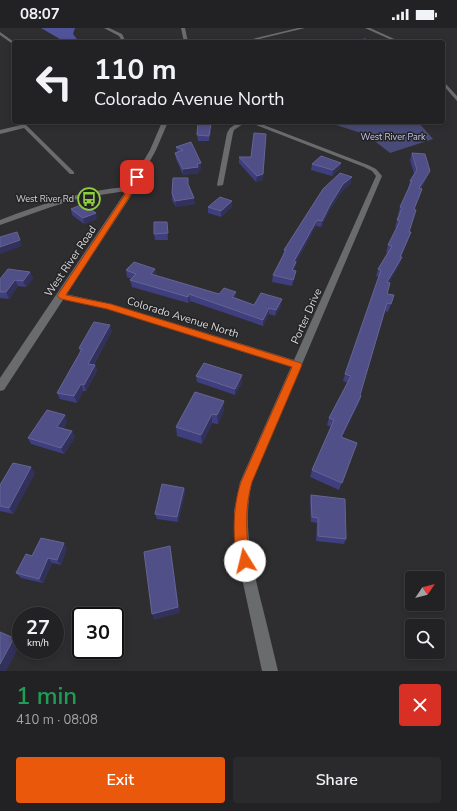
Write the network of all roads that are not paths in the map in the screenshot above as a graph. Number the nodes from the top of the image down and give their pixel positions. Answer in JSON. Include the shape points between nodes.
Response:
{"nodes":[{"id":1,"x":106,"y":28,"type":"edge"},
{"id":2,"x":183,"y":28,"type":"edge"},
{"id":3,"x":303,"y":28,"type":"edge"},
{"id":4,"x":367,"y":28,"type":"edge"},
{"id":5,"x":0,"y":33,"type":"edge"},
{"id":6,"x":123,"y":40,"type":"dead end"},
{"id":7,"x":186,"y":40,"type":"edge"},
{"id":8,"x":251,"y":40,"type":"edge"},
{"id":9,"x":394,"y":40,"type":"edge"},
{"id":10,"x":12,"y":42,"type":"edge"},
{"id":11,"x":445,"y":84,"type":"edge"},
{"id":12,"x":457,"y":99,"type":"edge"},
{"id":13,"x":164,"y":124,"type":"edge"},
{"id":14,"x":240,"y":124,"type":"edge"},
{"id":15,"x":255,"y":124,"type":"edge"},
{"id":16,"x":0,"y":132,"type":"edge"},
{"id":17,"x":72,"y":173,"type":"dead end"},
{"id":18,"x":220,"y":185,"type":"dead end"},
{"id":19,"x":130,"y":189,"type":"junction"},
{"id":20,"x":0,"y":223,"type":"edge"},
{"id":21,"x":61,"y":296,"type":"junction"},
{"id":22,"x":298,"y":365,"type":"junction"},
{"id":23,"x":0,"y":387,"type":"edge"},
{"id":24,"x":270,"y":671,"type":"edge"}],
"edges":[{"from":1,"to":6,"type":"street","via":[[121,35]]},
{"from":2,"to":7,"type":"street"},
{"from":3,"to":8,"type":"street"},
{"from":4,"to":9,"type":"street"},
{"from":5,"to":10,"type":"street"},
{"from":11,"to":12,"type":"street"},
{"from":13,"to":19,"type":"street","name":"West River Road","via":[[153,150]]},
{"from":14,"to":18,"type":"street","via":[[230,133]]},
{"from":15,"to":22,"type":"street","name":"Porter Drive","via":[[366,166],[379,176]]},
{"from":16,"to":17,"type":"street","via":[[25,126]]},
{"from":19,"to":20,"type":"street","via":[[81,195]]},
{"from":19,"to":21,"type":"street","name":"West River Road"},
{"from":21,"to":22,"type":"street","name":"Colorado Avenue North","via":[[108,306]]},
{"from":21,"to":23,"type":"street","name":"West River Road"},
{"from":22,"to":24,"type":"street","name":"Porter Drive","via":[[246,482],[242,498],[241,535],[246,571]]}]}
